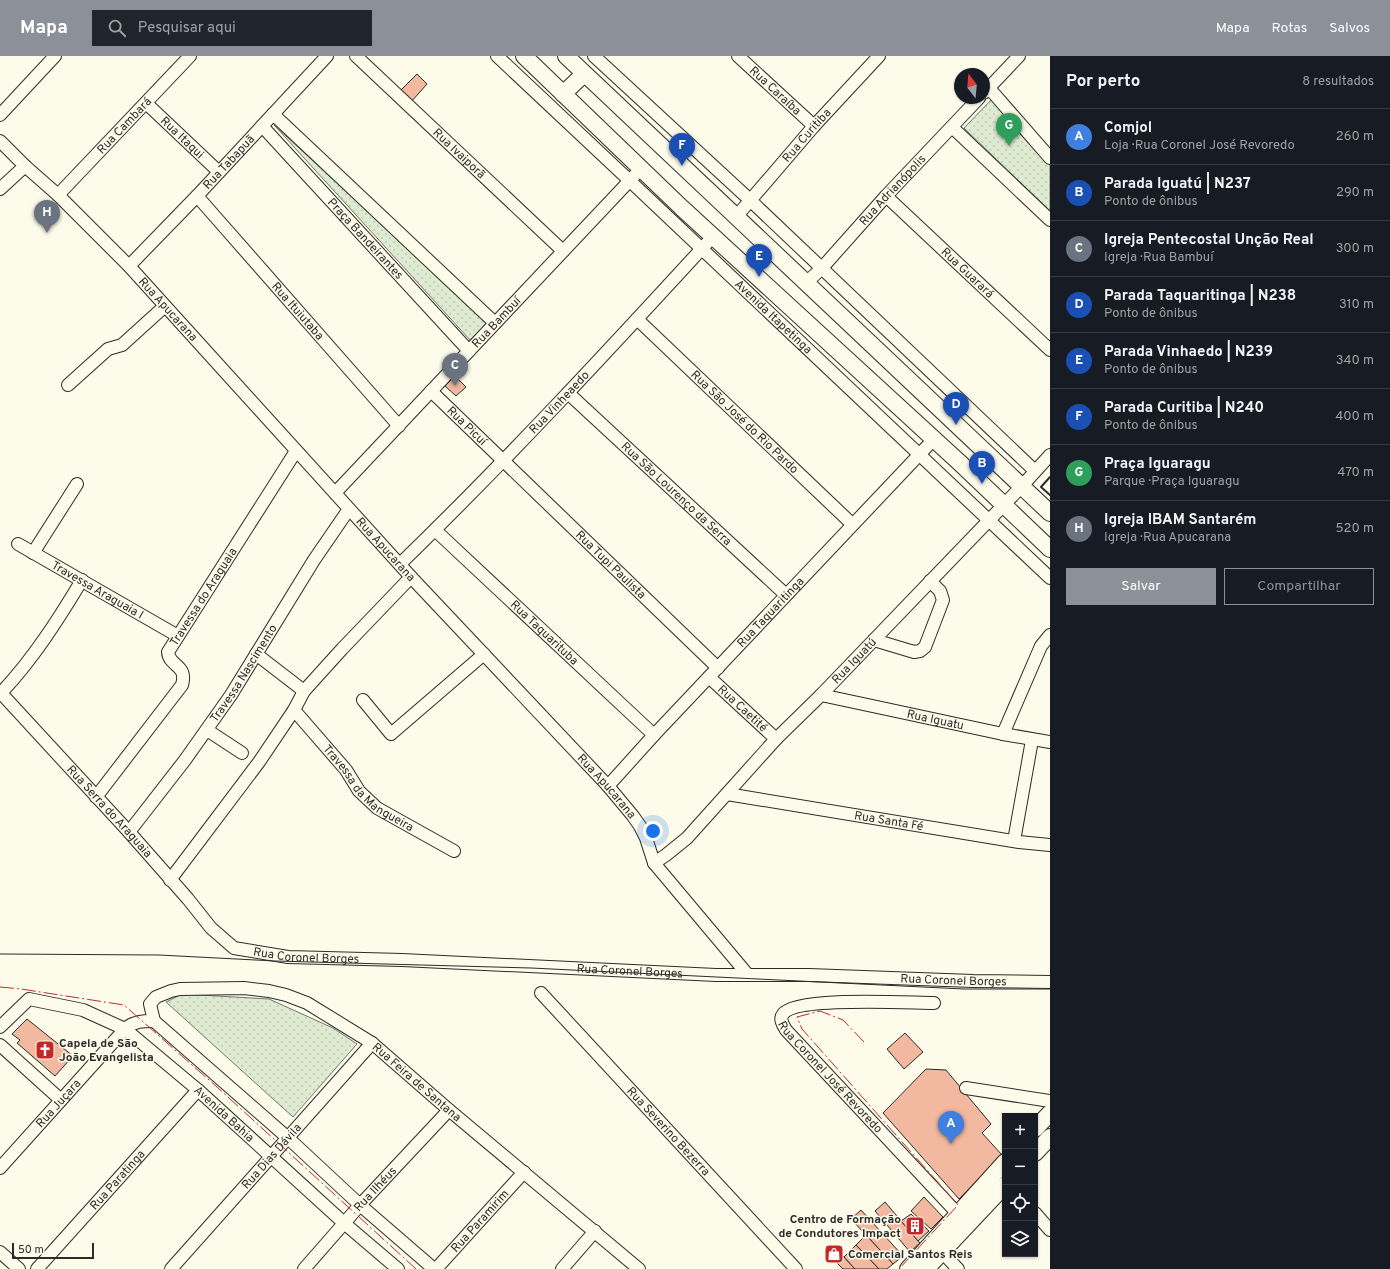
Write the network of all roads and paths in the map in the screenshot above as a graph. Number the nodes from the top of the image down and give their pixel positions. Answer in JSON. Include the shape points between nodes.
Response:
{"nodes":[{"id":1,"x":54,"y":56,"type":"edge"},
{"id":2,"x":190,"y":56,"type":"edge"},
{"id":3,"x":327,"y":56,"type":"edge"},
{"id":4,"x":356,"y":56,"type":"edge"},
{"id":5,"x":497,"y":56,"type":"edge"},
{"id":6,"x":524,"y":56,"type":"edge"},
{"id":7,"x":566,"y":56,"type":"edge"},
{"id":8,"x":594,"y":56,"type":"edge"},
{"id":9,"x":738,"y":56,"type":"edge"},
{"id":10,"x":879,"y":56,"type":"edge"},
{"id":11,"x":1018,"y":56,"type":"edge"},
{"id":12,"x":584,"y":74,"type":"junction"},
{"id":13,"x":990,"y":87,"type":"edge"},
{"id":14,"x":564,"y":94,"type":"junction"},
{"id":15,"x":990,"y":95,"type":"edge"},
{"id":16,"x":146,"y":103,"type":"junction"},
{"id":17,"x":974,"y":104,"type":"edge"},
{"id":18,"x":273,"y":114,"type":"junction"},
{"id":19,"x":0,"y":115,"type":"edge"},
{"id":20,"x":262,"y":126,"type":"junction"},
{"id":21,"x":814,"y":126,"type":"junction"},
{"id":22,"x":952,"y":127,"type":"junction"},
{"id":23,"x":0,"y":141,"type":"edge"},
{"id":24,"x":1050,"y":158,"type":"edge"},
{"id":25,"x":25,"y":166,"type":"junction"},
{"id":26,"x":641,"y":168,"type":"junction"},
{"id":27,"x":219,"y":172,"type":"junction"},
{"id":28,"x":630,"y":181,"type":"junction"},
{"id":29,"x":0,"y":189,"type":"edge"},
{"id":30,"x":58,"y":195,"type":"junction"},
{"id":31,"x":197,"y":196,"type":"junction"},
{"id":32,"x":886,"y":196,"type":"junction"},
{"id":33,"x":750,"y":200,"type":"junction"},
{"id":34,"x":736,"y":217,"type":"junction"},
{"id":35,"x":1050,"y":220,"type":"edge"},
{"id":36,"x":713,"y":236,"type":"junction"},
{"id":37,"x":702,"y":249,"type":"junction"},
{"id":38,"x":563,"y":251,"type":"junction"},
{"id":39,"x":129,"y":266,"type":"junction"},
{"id":40,"x":821,"y":269,"type":"junction"},
{"id":41,"x":806,"y":283,"type":"junction"},
{"id":42,"x":165,"y":306,"type":"junction"},
{"id":43,"x":637,"y":319,"type":"junction"},
{"id":44,"x":495,"y":323,"type":"junction"},
{"id":45,"x":1050,"y":350,"type":"edge"},
{"id":46,"x":469,"y":351,"type":"junction"},
{"id":47,"x":884,"y":356,"type":"junction"},
{"id":48,"x":865,"y":376,"type":"junction"},
{"id":49,"x":68,"y":385,"type":"dead end"},
{"id":50,"x":917,"y":388,"type":"junction"},
{"id":51,"x":430,"y":391,"type":"junction"},
{"id":52,"x":568,"y":393,"type":"junction"},
{"id":53,"x":900,"y":408,"type":"junction"},
{"id":54,"x":398,"y":426,"type":"junction"},
{"id":55,"x":934,"y":439,"type":"junction"},
{"id":56,"x":296,"y":451,"type":"junction"},
{"id":57,"x":920,"y":454,"type":"junction"},
{"id":58,"x":1050,"y":455,"type":"edge"},
{"id":59,"x":504,"y":460,"type":"junction"},
{"id":60,"x":1035,"y":471,"type":"junction"},
{"id":61,"x":77,"y":484,"type":"dead end"},
{"id":62,"x":1022,"y":486,"type":"junction"},
{"id":63,"x":335,"y":493,"type":"junction"},
{"id":64,"x":1004,"y":505,"type":"junction"},
{"id":65,"x":349,"y":509,"type":"junction"},
{"id":66,"x":1050,"y":513,"type":"edge"},
{"id":67,"x":988,"y":520,"type":"junction"},
{"id":68,"x":852,"y":524,"type":"junction"},
{"id":69,"x":435,"y":530,"type":"junction"},
{"id":70,"x":18,"y":544,"type":"dead end"},
{"id":71,"x":1050,"y":549,"type":"edge"},
{"id":72,"x":33,"y":553,"type":"junction"},
{"id":73,"x":400,"y":564,"type":"junction"},
{"id":74,"x":411,"y":576,"type":"junction"},
{"id":75,"x":1050,"y":578,"type":"edge"},
{"id":76,"x":82,"y":580,"type":"junction"},
{"id":77,"x":930,"y":581,"type":"junction"},
{"id":78,"x":786,"y":595,"type":"junction"},
{"id":79,"x":1050,"y":635,"type":"edge"},
{"id":80,"x":178,"y":636,"type":"junction"},
{"id":81,"x":874,"y":640,"type":"junction"},
{"id":82,"x":256,"y":654,"type":"junction"},
{"id":83,"x":484,"y":654,"type":"junction"},
{"id":84,"x":718,"y":668,"type":"junction"},
{"id":85,"x":709,"y":677,"type":"junction"},
{"id":86,"x":304,"y":691,"type":"junction"},
{"id":87,"x":1,"y":693,"type":"edge"},
{"id":88,"x":821,"y":695,"type":"junction"},
{"id":89,"x":363,"y":700,"type":"dead end"},
{"id":90,"x":294,"y":710,"type":"junction"},
{"id":91,"x":207,"y":730,"type":"junction"},
{"id":92,"x":1003,"y":734,"type":"junction"},
{"id":93,"x":654,"y":735,"type":"junction"},
{"id":94,"x":776,"y":740,"type":"junction"},
{"id":95,"x":1032,"y":740,"type":"junction"},
{"id":96,"x":1050,"y":742,"type":"edge"},
{"id":97,"x":242,"y":754,"type":"dead end"},
{"id":98,"x":608,"y":786,"type":"junction"},
{"id":99,"x":727,"y":794,"type":"junction"},
{"id":100,"x":96,"y":796,"type":"junction"},
{"id":101,"x":129,"y":832,"type":"junction"},
{"id":102,"x":1014,"y":842,"type":"junction"},
{"id":103,"x":1050,"y":845,"type":"edge"},
{"id":104,"x":454,"y":851,"type":"dead end"},
{"id":105,"x":654,"y":862,"type":"junction"},
{"id":106,"x":170,"y":880,"type":"junction"},
{"id":107,"x":216,"y":933,"type":"joint"},
{"id":108,"x":748,"y":975,"type":"junction"},
{"id":109,"x":1050,"y":982,"type":"edge"},
{"id":110,"x":541,"y":994,"type":"dead end"},
{"id":111,"x":934,"y":1003,"type":"dead end"},
{"id":112,"x":154,"y":1021,"type":"junction"},
{"id":113,"x":0,"y":1027,"type":"edge"},
{"id":114,"x":126,"y":1029,"type":"junction"},
{"id":115,"x":372,"y":1043,"type":"junction"},
{"id":116,"x":0,"y":1045,"type":"edge"},
{"id":117,"x":966,"y":1088,"type":"dead end"},
{"id":118,"x":198,"y":1090,"type":"junction"},
{"id":119,"x":61,"y":1100,"type":"junction"},
{"id":120,"x":1050,"y":1101,"type":"edge"},
{"id":121,"x":449,"y":1110,"type":"junction"},
{"id":122,"x":1050,"y":1113,"type":"edge"},
{"id":123,"x":1038,"y":1126,"type":"edge"},
{"id":124,"x":1050,"y":1137,"type":"edge"},
{"id":125,"x":288,"y":1138,"type":"junction"},
{"id":126,"x":1038,"y":1150,"type":"edge"},
{"id":127,"x":272,"y":1156,"type":"junction"},
{"id":128,"x":1002,"y":1165,"type":"edge"},
{"id":129,"x":0,"y":1168,"type":"edge"},
{"id":130,"x":524,"y":1172,"type":"junction"},
{"id":131,"x":1002,"y":1188,"type":"edge"},
{"id":132,"x":360,"y":1205,"type":"junction"},
{"id":133,"x":958,"y":1214,"type":"junction"},
{"id":134,"x":1038,"y":1217,"type":"edge"},
{"id":135,"x":344,"y":1223,"type":"junction"},
{"id":136,"x":1050,"y":1230,"type":"edge"},
{"id":137,"x":594,"y":1231,"type":"junction"},
{"id":138,"x":0,"y":1252,"type":"edge"},
{"id":139,"x":942,"y":1252,"type":"junction"},
{"id":140,"x":19,"y":1269,"type":"edge"},
{"id":141,"x":37,"y":1269,"type":"edge"},
{"id":142,"x":171,"y":1269,"type":"edge"},
{"id":143,"x":304,"y":1269,"type":"edge"},
{"id":144,"x":398,"y":1269,"type":"edge"},
{"id":145,"x":435,"y":1269,"type":"edge"},
{"id":146,"x":562,"y":1269,"type":"edge"},
{"id":147,"x":639,"y":1269,"type":"edge"},
{"id":148,"x":796,"y":1269,"type":"edge"},
{"id":149,"x":908,"y":1269,"type":"edge"},
{"id":150,"x":927,"y":1269,"type":"edge"},
{"id":151,"x":958,"y":1269,"type":"edge"}],
"edges":[{"from":1,"to":19,"type":"street"},
{"from":2,"to":16,"type":"street","name":"Rua Cambará"},
{"from":3,"to":18,"type":"street","name":"Rua Tabapuã"},
{"from":4,"to":38,"type":"street","name":"Rua Ivaiporã"},
{"from":5,"to":28,"type":"street","name":"Avenida Itapetinga"},
{"from":6,"to":14,"type":"main road","name":"Avenida Itapetinga"},
{"from":7,"to":12,"type":"main road"},
{"from":8,"to":33,"type":"street"},
{"from":9,"to":21,"type":"street","name":"Rua Caraíba"},
{"from":10,"to":21,"type":"street","name":"Rua Curitiba"},
{"from":11,"to":13,"type":"street"},
{"from":12,"to":14,"type":"main road"},
{"from":12,"to":34,"type":"main road"},
{"from":14,"to":26,"type":"main road","name":"Avenida Itapetinga"},
{"from":15,"to":24,"type":"street"},
{"from":16,"to":27,"type":"street","name":"Rua Itaqui"},
{"from":16,"to":30,"type":"street","name":"Rua Cambará"},
{"from":17,"to":22,"type":"street","name":"Rua Adrianópolis"},
{"from":18,"to":20,"type":"street","name":"Rua Tabapuã"},
{"from":18,"to":44,"type":"street","name":"Praça Bandeirantes"},
{"from":20,"to":27,"type":"street","name":"Rua Tabapuã"},
{"from":20,"to":46,"type":"street","name":"Praça Bandeirantes"},
{"from":21,"to":33,"type":"street","name":"Rua Curitiba"},
{"from":22,"to":32,"type":"street","name":"Rua Adrianópolis"},
{"from":22,"to":35,"type":"street"},
{"from":23,"to":25,"type":"street","name":"Rua Apucarana"},
{"from":25,"to":29,"type":"street"},
{"from":25,"to":30,"type":"street","name":"Rua Apucarana"},
{"from":26,"to":28,"type":"street","name":"Rua Bambuí"},
{"from":26,"to":36,"type":"main road","name":"Avenida Itapetinga"},
{"from":27,"to":31,"type":"street","name":"Rua Tabapuã"},
{"from":28,"to":37,"type":"street","name":"Avenida Itapetinga"},
{"from":28,"to":38,"type":"street","name":"Rua Bambuí"},
{"from":30,"to":39,"type":"street","name":"Rua Apucarana"},
{"from":31,"to":39,"type":"street","name":"Rua Tabapuã"},
{"from":31,"to":54,"type":"street","name":"Rua Ituiutaba"},
{"from":32,"to":40,"type":"street","name":"Rua Adrianópolis"},
{"from":32,"to":45,"type":"street","name":"Rua Guarará"},
{"from":33,"to":34,"type":"street","name":"Rua Curitiba"},
{"from":33,"to":40,"type":"street"},
{"from":34,"to":41,"type":"main road"},
{"from":36,"to":37,"type":"street","name":"Rua Vinheaedo"},
{"from":36,"to":48,"type":"main road","name":"Avenida Itapetinga"},
{"from":37,"to":43,"type":"street","name":"Rua Vinheaedo"},
{"from":37,"to":57,"type":"street","name":"Avenida Itapetinga"},
{"from":38,"to":44,"type":"street","name":"Rua Bambuí"},
{"from":39,"to":42,"type":"street","name":"Rua Apucarana"},
{"from":40,"to":41,"type":"street","name":"Rua Adrianópolis"},
{"from":40,"to":60,"type":"street"},
{"from":41,"to":47,"type":"main road"},
{"from":42,"to":49,"type":"street","via":[[122,345],[108,349]]},
{"from":42,"to":56,"type":"street","name":"Rua Apucarana"},
{"from":43,"to":52,"type":"street","name":"Rua Vinheaedo"},
{"from":43,"to":68,"type":"street","name":"Rua São José do Rio Pardo"},
{"from":44,"to":46,"type":"street","name":"Rua Bambuí"},
{"from":46,"to":51,"type":"street","name":"Rua Bambuí"},
{"from":47,"to":48,"type":"main road"},
{"from":47,"to":50,"type":"main road"},
{"from":48,"to":53,"type":"main road","name":"Avenida Itapetinga"},
{"from":50,"to":53,"type":"main road"},
{"from":50,"to":62,"type":"main road"},
{"from":51,"to":54,"type":"street","name":"Rua Bambuí"},
{"from":51,"to":59,"type":"street","name":"Rua Picuí"},
{"from":52,"to":59,"type":"street","name":"Rua Vinheaedo"},
{"from":52,"to":78,"type":"street","name":"Rua São Lourenço da Serra"},
{"from":53,"to":55,"type":"main road","name":"Avenida Itapetinga"},
{"from":54,"to":63,"type":"street","name":"Rua Bambuí"},
{"from":55,"to":57,"type":"street","name":"Rua Taquaritinga"},
{"from":55,"to":64,"type":"main road","name":"Avenida Itapetinga"},
{"from":56,"to":63,"type":"street","name":"Rua Apucarana"},
{"from":56,"to":80,"type":"street","name":"Travessa do Araguaia"},
{"from":57,"to":67,"type":"street","name":"Avenida Itapetinga"},
{"from":57,"to":68,"type":"street","name":"Rua Taquaritinga"},
{"from":58,"to":60,"type":"street","name":"Rua Iguatú"},
{"from":59,"to":69,"type":"street","name":"Rua Vinheaedo"},
{"from":59,"to":84,"type":"street","name":"Rua Tupi Paulista"},
{"from":60,"to":62,"type":"street","name":"Rua Iguatú"},
{"from":61,"to":72,"type":"street"},
{"from":62,"to":64,"type":"street","name":"Rua Iguatú"},
{"from":62,"to":66,"type":"main road"},
{"from":63,"to":65,"type":"street","name":"Rua Apucarana"},
{"from":64,"to":67,"type":"street","name":"Rua Iguatú"},
{"from":64,"to":71,"type":"main road","name":"Avenida Itapetinga"},
{"from":65,"to":73,"type":"street","name":"Rua Apucarana"},
{"from":65,"to":82,"type":"street","name":"Travessa Nascimento"},
{"from":67,"to":75,"type":"street","name":"Avenida Itapetinga"},
{"from":67,"to":77,"type":"street","name":"Rua Iguatú"},
{"from":68,"to":78,"type":"street","name":"Rua Taquaritinga"},
{"from":69,"to":73,"type":"street","name":"Rua Vinheaedo"},
{"from":69,"to":93,"type":"street","name":"Rua Taquarituba"},
{"from":70,"to":72,"type":"street","name":"Travessa Araguaia I"},
{"from":72,"to":76,"type":"street","name":"Travessa Araguaia I"},
{"from":73,"to":74,"type":"street","name":"Rua Apucarana"},
{"from":74,"to":83,"type":"street","name":"Rua Apucarana"},
{"from":74,"to":86,"type":"street"},
{"from":76,"to":80,"type":"street","name":"Travessa Araguaia I"},
{"from":76,"to":87,"type":"street","via":[[47,636]]},
{"from":77,"to":81,"type":"street","name":"Rua Iguatú"},
{"from":77,"to":81,"type":"street","via":[[940,590],[943,600],[925,647],[914,652]]},
{"from":78,"to":84,"type":"street","name":"Rua Taquaritinga"},
{"from":79,"to":92,"type":"street","via":[[1041,646]]},
{"from":80,"to":100,"type":"street","name":"Travessa do Araguaia","via":[[168,655],[183,673],[182,685]]},
{"from":81,"to":88,"type":"street","name":"Rua Iguatú"},
{"from":82,"to":86,"type":"street"},
{"from":82,"to":91,"type":"street","name":"Travessa Nascimento"},
{"from":83,"to":89,"type":"street","via":[[391,734]]},
{"from":83,"to":98,"type":"street","name":"Rua Apucarana"},
{"from":84,"to":85,"type":"street","name":"Rua Taquaritinga"},
{"from":85,"to":93,"type":"street","name":"Rua Taquaritinga"},
{"from":85,"to":94,"type":"street","name":"Rua Caetité"},
{"from":86,"to":90,"type":"street"},
{"from":87,"to":100,"type":"street","name":"Rua Serra do Araguaia"},
{"from":88,"to":92,"type":"street","name":"Rua Iguatu"},
{"from":88,"to":94,"type":"street","name":"Rua Iguatú"},
{"from":90,"to":104,"type":"street","name":"Travessa da Mangueira","via":[[346,770],[356,787],[373,804]]},
{"from":90,"to":106,"type":"street","via":[[259,762]]},
{"from":91,"to":97,"type":"street"},
{"from":91,"to":101,"type":"street","name":"Travessa Nascimento"},
{"from":92,"to":95,"type":"street","name":"Rua Iguatu"},
{"from":93,"to":98,"type":"street","name":"Rua Taquaritinga"},
{"from":94,"to":99,"type":"street","name":"Rua Iguatú"},
{"from":95,"to":96,"type":"street","name":"Rua Iguatu"},
{"from":95,"to":102,"type":"street"},
{"from":98,"to":105,"type":"street","name":"Rua Apucarana","via":[[640,826]]},
{"from":99,"to":102,"type":"street","name":"Rua Santa Fé"},
{"from":99,"to":105,"type":"street","name":"Rua Iguatú","via":[[687,838],[666,856]]},
{"from":100,"to":101,"type":"street","name":"Rua Serra do Araguaia"},
{"from":101,"to":106,"type":"street","name":"Rua Serra do Araguaia"},
{"from":102,"to":103,"type":"street","name":"Rua Santa Fé"},
{"from":105,"to":108,"type":"street","name":"Rua Apucarana"},
{"from":106,"to":107,"type":"street","name":"Rua Serra do Araguaia"},
{"from":107,"to":108,"type":"street","name":"Rua Coronel Borges","via":[[234,948],[288,958],[402,960]]},
{"from":108,"to":109,"type":"street","name":"Rua Coronel Borges"},
{"from":110,"to":148,"type":"street","name":"Rua Severino Bezerra"},
{"from":111,"to":133,"type":"street","name":"Rua Coronel José Revoredo","via":[[829,1002],[795,1007],[784,1012],[781,1017],[786,1030]]},
{"from":112,"to":114,"type":"street","name":"Rua Juçara","via":[[132,1023]]},
{"from":112,"to":115,"type":"street","name":"Rua Feira de Santana","via":[[150,1004],[156,997],[171,991],[244,988],[269,990],[307,1003]]},
{"from":112,"to":125,"type":"street","name":"Avenida Bahia"},
{"from":113,"to":114,"type":"street","name":"Avenida Bahia","via":[[29,999],[83,1010]]},
{"from":114,"to":118,"type":"street","name":"Avenida Bahia"},
{"from":114,"to":119,"type":"street","name":"Rua Juçara"},
{"from":115,"to":121,"type":"street","name":"Rua Feira de Santana"},
{"from":115,"to":125,"type":"street","name":"Rua Dias Dávila"},
{"from":116,"to":119,"type":"street"},
{"from":117,"to":120,"type":"street"},
{"from":118,"to":127,"type":"street","name":"Avenida Bahia"},
{"from":118,"to":141,"type":"street","name":"Rua Paratinga"},
{"from":119,"to":129,"type":"street","name":"Rua Juçara"},
{"from":121,"to":130,"type":"street","name":"Rua Feira de Santana"},
{"from":121,"to":132,"type":"street","name":"Rua Ilhéus"},
{"from":122,"to":123,"type":"main road"},
{"from":124,"to":126,"type":"main road"},
{"from":125,"to":127,"type":"street","name":"Rua Dias Dávila"},
{"from":125,"to":132,"type":"street","name":"Avenida Bahia"},
{"from":127,"to":135,"type":"street","name":"Avenida Bahia"},
{"from":127,"to":142,"type":"street","name":"Rua Dias Dávila"},
{"from":128,"to":133,"type":"main road"},
{"from":130,"to":137,"type":"street","name":"Rua Feira de Santana"},
{"from":130,"to":145,"type":"street","name":"Rua Paramirim"},
{"from":131,"to":139,"type":"main road"},
{"from":132,"to":135,"type":"street","name":"Rua Ilhéus"},
{"from":132,"to":145,"type":"street","name":"Avenida Bahia"},
{"from":133,"to":149,"type":"main road"},
{"from":134,"to":136,"type":"street"},
{"from":135,"to":143,"type":"street","name":"Rua Ilhéus"},
{"from":135,"to":144,"type":"street","name":"Avenida Bahia"},
{"from":137,"to":146,"type":"street"},
{"from":137,"to":147,"type":"street","name":"Rua Feira de Santana"},
{"from":138,"to":140,"type":"street"},
{"from":139,"to":150,"type":"main road"},
{"from":139,"to":151,"type":"street"}]}
